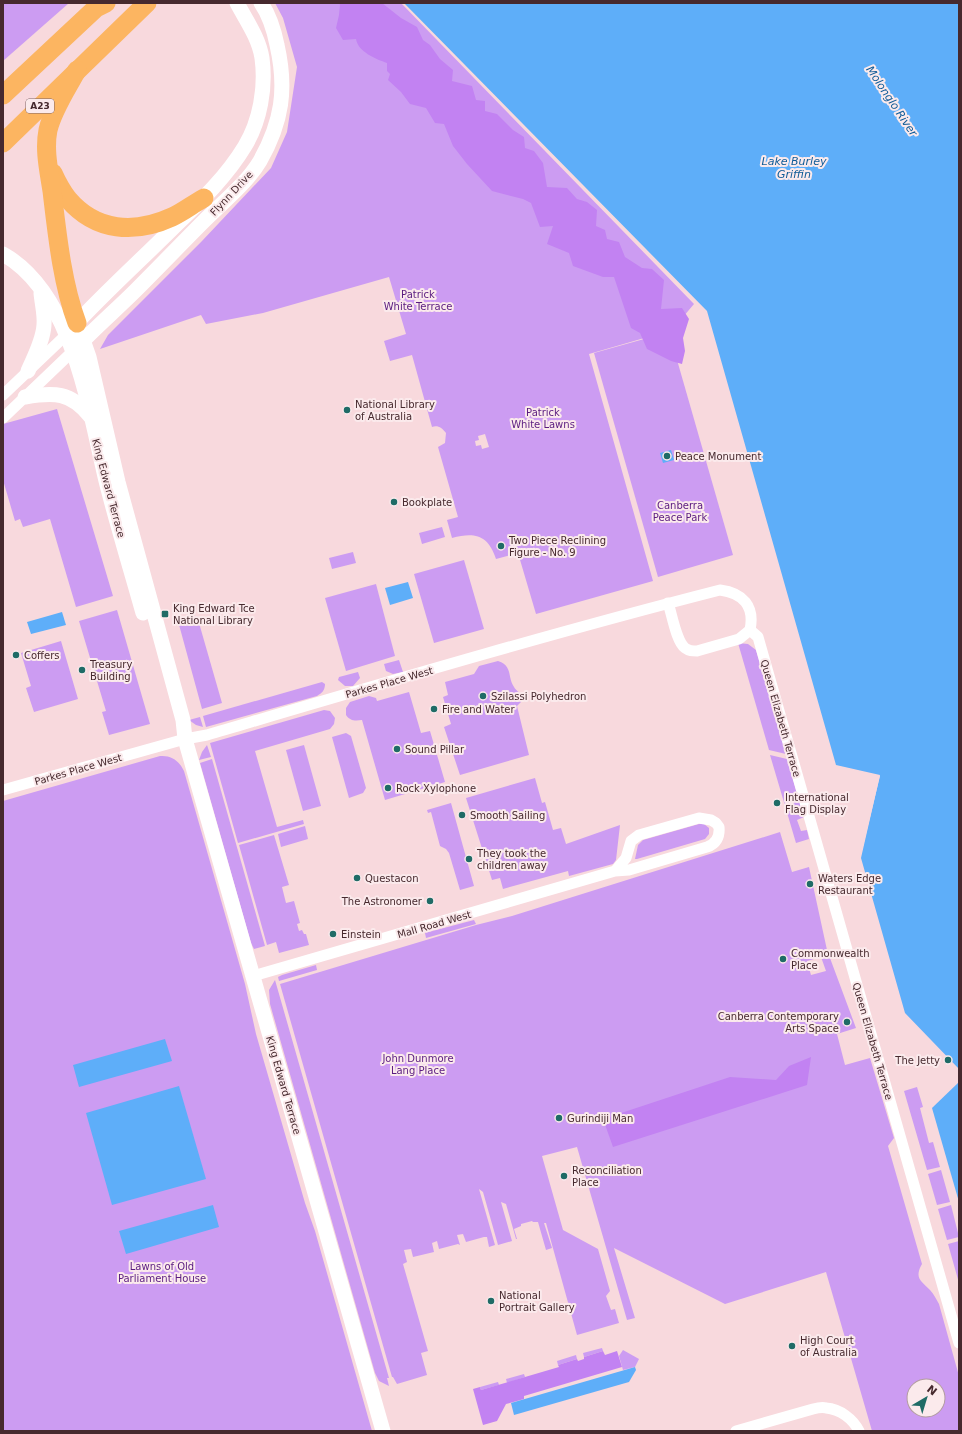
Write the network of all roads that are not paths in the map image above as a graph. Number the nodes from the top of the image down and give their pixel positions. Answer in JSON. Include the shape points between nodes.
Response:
{"nodes":[{"id":1,"x":106,"y":3,"type":"edge"},
{"id":2,"x":147,"y":3,"type":"edge"},
{"id":3,"x":237,"y":3,"type":"edge"},
{"id":4,"x":261,"y":3,"type":"edge"},
{"id":5,"x":77,"y":70,"type":"junction"},
{"id":6,"x":3,"y":95,"type":"edge"},
{"id":7,"x":3,"y":143,"type":"edge"},
{"id":8,"x":48,"y":162,"type":"junction"},
{"id":9,"x":204,"y":198,"type":"junction"},
{"id":10,"x":3,"y":254,"type":"edge"},
{"id":11,"x":40,"y":288,"type":"junction"},
{"id":12,"x":75,"y":333,"type":"junction"},
{"id":13,"x":73,"y":351,"type":"junction"},
{"id":14,"x":28,"y":371,"type":"junction"},
{"id":15,"x":3,"y":396,"type":"edge"},
{"id":16,"x":25,"y":397,"type":"junction"},
{"id":17,"x":91,"y":417,"type":"junction"},
{"id":18,"x":3,"y":418,"type":"edge"},
{"id":19,"x":668,"y":604,"type":"junction"},
{"id":20,"x":750,"y":630,"type":"junction"},
{"id":21,"x":185,"y":739,"type":"junction"},
{"id":22,"x":3,"y":790,"type":"edge"},
{"id":23,"x":615,"y":871,"type":"junction"},
{"id":24,"x":253,"y":976,"type":"junction"},
{"id":25,"x":959,"y":1343,"type":"edge"},
{"id":26,"x":382,"y":1431,"type":"edge"},
{"id":27,"x":736,"y":1431,"type":"edge"},
{"id":28,"x":859,"y":1431,"type":"edge"}],
"edges":[{"from":1,"to":6,"type":"highway","via":[[96,8]]},
{"from":2,"to":5,"type":"highway","number":"A23"},
{"from":3,"to":9,"type":"main road","name":"Flynn Drive","via":[[254,35],[261,57],[261,103],[255,125],[245,146]]},
{"from":4,"to":12,"type":"main road","name":"Flynn Drive","via":[[275,32],[282,75],[278,120],[262,157],[242,184],[136,290]]},
{"from":5,"to":7,"type":"highway","number":"A23"},
{"from":5,"to":8,"type":"highway","via":[[51,121],[46,145]]},
{"from":8,"to":9,"type":"highway","via":[[68,198],[79,210],[106,225],[135,228],[153,224],[172,217]]},
{"from":8,"to":12,"type":"highway"},
{"from":9,"to":12,"type":"main road","name":"Flynn Drive"},
{"from":10,"to":11,"type":"main road","name":"King Edward Terrace","via":[[23,268]]},
{"from":11,"to":12,"type":"main road","name":"King Edward Terrace","via":[[52,308]]},
{"from":11,"to":14,"type":"main road","via":[[44,326]]},
{"from":12,"to":13,"type":"main road","name":"King Edward Terrace"},
{"from":12,"to":14,"type":"street"},
{"from":12,"to":21,"type":"main road","name":"King Edward Terrace","via":[[89,357],[118,482]]},
{"from":13,"to":16,"type":"street"},
{"from":13,"to":17,"type":"main road","name":"King Edward Terrace"},
{"from":14,"to":15,"type":"street"},
{"from":16,"to":17,"type":"main road","via":[[44,394],[65,396],[77,403]]},
{"from":16,"to":18,"type":"street"},
{"from":17,"to":21,"type":"main road","name":"King Edward Terrace","via":[[107,485],[173,723]]},
{"from":19,"to":20,"type":"street","name":"Parkes Place West","via":[[720,590],[738,594],[750,609]]},
{"from":19,"to":20,"type":"street","via":[[680,642],[691,651],[739,639]]},
{"from":19,"to":21,"type":"street","name":"Parkes Place West"},
{"from":20,"to":25,"type":"street","name":"Queen Elizabeth Terrace","via":[[758,637]]},
{"from":21,"to":22,"type":"street","name":"Parkes Place West"},
{"from":21,"to":24,"type":"main road","name":"King Edward Terrace"},
{"from":23,"to":23,"type":"street","name":"Mall Road West","via":[[626,858],[632,841],[638,835],[699,818],[711,820],[719,827],[718,838],[710,846],[629,870]]},
{"from":23,"to":24,"type":"street","name":"Mall Road West"},
{"from":24,"to":26,"type":"main road","name":"King Edward Terrace"},
{"from":27,"to":28,"type":"street","via":[[826,1407],[842,1412]]}]}
